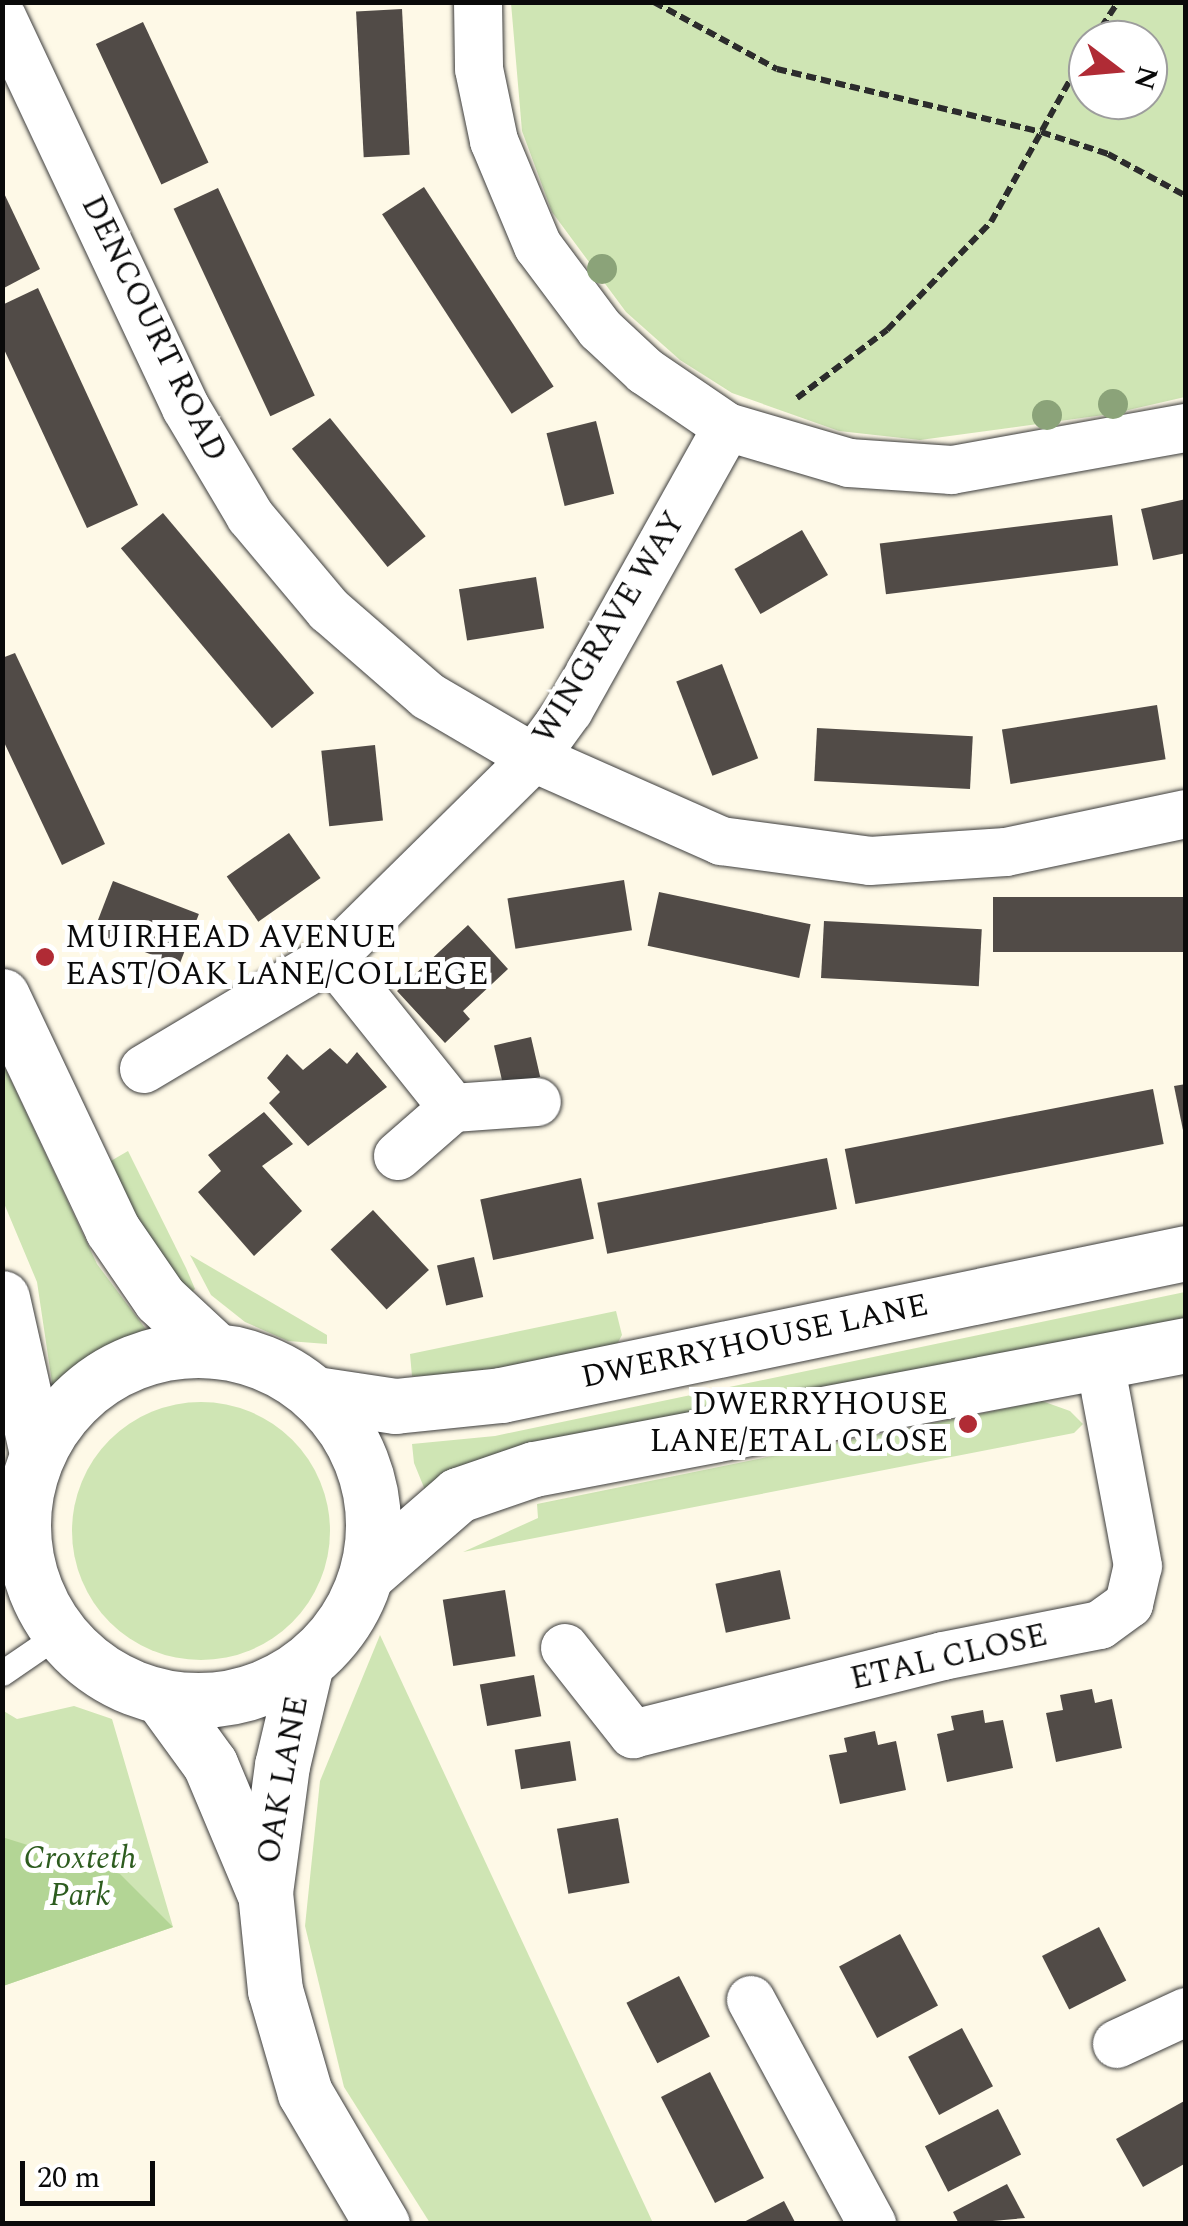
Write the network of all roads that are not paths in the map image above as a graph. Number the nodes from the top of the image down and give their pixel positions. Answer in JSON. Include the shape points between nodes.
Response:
{"nodes":[{"id":1,"x":478,"y":2,"type":"edge"},
{"id":2,"x":2,"y":17,"type":"edge"},
{"id":3,"x":727,"y":427,"type":"junction"},
{"id":4,"x":1186,"y":428,"type":"edge"},
{"id":5,"x":534,"y":758,"type":"junction"},
{"id":6,"x":1186,"y":814,"type":"edge"},
{"id":7,"x":332,"y":957,"type":"junction"},
{"id":8,"x":2,"y":996,"type":"edge"},
{"id":9,"x":144,"y":1069,"type":"dead end"},
{"id":10,"x":537,"y":1102,"type":"dead end"},
{"id":11,"x":453,"y":1108,"type":"junction"},
{"id":12,"x":398,"y":1156,"type":"dead end"},
{"id":13,"x":1186,"y":1253,"type":"edge"},
{"id":14,"x":2,"y":1298,"type":"edge"},
{"id":15,"x":1186,"y":1345,"type":"edge"},
{"id":16,"x":216,"y":1351,"type":"junction"},
{"id":17,"x":1100,"y":1363,"type":"junction"},
{"id":18,"x":322,"y":1395,"type":"junction"},
{"id":19,"x":36,"y":1449,"type":"junction"},
{"id":20,"x":366,"y":1575,"type":"junction"},
{"id":21,"x":59,"y":1634,"type":"junction"},
{"id":22,"x":565,"y":1648,"type":"dead end"},
{"id":23,"x":305,"y":1668,"type":"junction"},
{"id":24,"x":2,"y":1673,"type":"edge"},
{"id":25,"x":162,"y":1698,"type":"junction"},
{"id":26,"x":264,"y":1892,"type":"junction"},
{"id":27,"x":752,"y":2000,"type":"dead end"},
{"id":28,"x":1186,"y":2012,"type":"edge"},
{"id":29,"x":1117,"y":2044,"type":"dead end"},
{"id":30,"x":382,"y":2224,"type":"edge"},
{"id":31,"x":872,"y":2224,"type":"edge"}],
"edges":[{"from":1,"to":3,"type":"street","via":[[479,69],[494,141],[538,246],[600,330],[644,371]]},
{"from":2,"to":5,"type":"street","name":"DENCOURT ROAD","via":[[186,408],[250,516],[329,610],[428,696]]},
{"from":3,"to":4,"type":"street","via":[[849,464],[952,470]]},
{"from":3,"to":5,"type":"street","name":"WINGRAVE WAY","via":[[569,710]]},
{"from":5,"to":6,"type":"street","name":"DENCOURT ROAD","via":[[721,841],[870,861],[1006,852]]},
{"from":5,"to":7,"type":"street","name":"WINGRAVE WAY"},
{"from":7,"to":9,"type":"street","name":"WINGRAVE WAY"},
{"from":7,"to":11,"type":"street"},
{"from":8,"to":16,"type":"street","via":[[112,1229],[160,1299]]},
{"from":10,"to":11,"type":"street"},
{"from":11,"to":12,"type":"street"},
{"from":13,"to":18,"type":"street","name":"DWERRYHOUSE LANE","via":[[501,1395],[394,1406]]},
{"from":14,"to":19,"type":"street"},
{"from":15,"to":17,"type":"street"},
{"from":16,"to":18,"type":"street","via":[[274,1368]]},
{"from":16,"to":19,"type":"street","via":[[165,1353],[108,1374],[62,1414]]},
{"from":17,"to":20,"type":"street","via":[[534,1469],[458,1495]]},
{"from":17,"to":22,"type":"street","name":"ETAL CLOSE","via":[[1138,1566],[1130,1604],[1100,1625],[943,1656],[632,1734]]},
{"from":18,"to":20,"type":"street","via":[[364,1471],[373,1522]]},
{"from":19,"to":21,"type":"street","via":[[22,1512],[26,1570]]},
{"from":20,"to":23,"type":"street","via":[[344,1622]]},
{"from":21,"to":24,"type":"lane"},
{"from":21,"to":25,"type":"street","via":[[105,1676]]},
{"from":23,"to":25,"type":"street","via":[[211,1702]]},
{"from":23,"to":26,"type":"street","name":"OAK LANE","via":[[282,1764]]},
{"from":25,"to":26,"type":"street","name":"OAK LANE","via":[[210,1764]]},
{"from":26,"to":30,"type":"street","name":"OAK LANE","via":[[275,1990],[305,2093]]},
{"from":27,"to":31,"type":"street"},
{"from":28,"to":29,"type":"street"}]}
